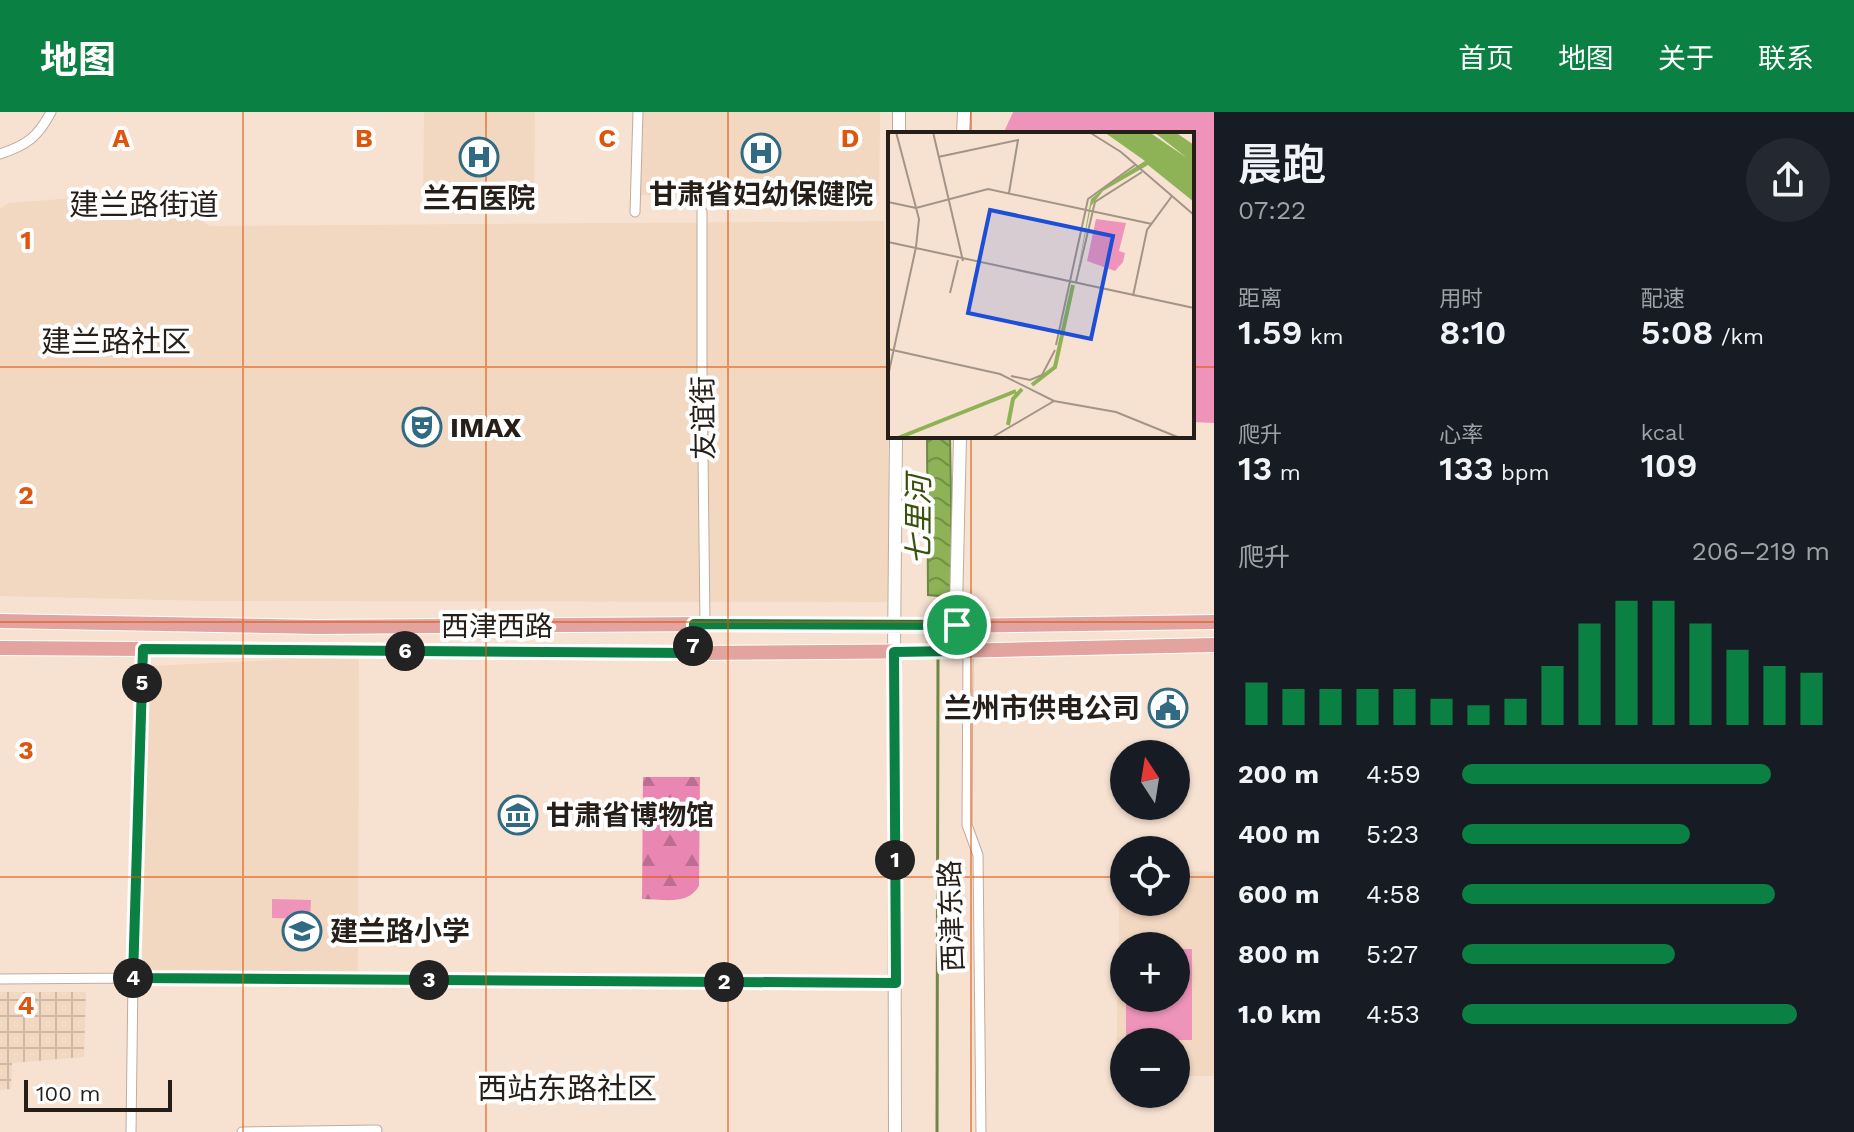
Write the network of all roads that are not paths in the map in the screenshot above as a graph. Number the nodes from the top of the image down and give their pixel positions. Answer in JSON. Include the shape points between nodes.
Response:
{"nodes":[{"id":1,"x":51,"y":112,"type":"edge"},
{"id":2,"x":638,"y":112,"type":"edge"},
{"id":3,"x":964,"y":112,"type":"edge"},
{"id":4,"x":963,"y":132,"type":"edge"},
{"id":5,"x":0,"y":154,"type":"edge"},
{"id":6,"x":635,"y":212,"type":"dead end"},
{"id":7,"x":702,"y":212,"type":"dead end"},
{"id":8,"x":896,"y":438,"type":"edge"},
{"id":9,"x":960,"y":438,"type":"edge"},
{"id":10,"x":0,"y":621,"type":"edge"},
{"id":11,"x":1214,"y":622,"type":"edge"},
{"id":12,"x":699,"y":624,"type":"junction"},
{"id":13,"x":895,"y":626,"type":"junction"},
{"id":14,"x":951,"y":626,"type":"junction"},
{"id":15,"x":1214,"y":645,"type":"edge"},
{"id":16,"x":0,"y":648,"type":"edge"},
{"id":17,"x":143,"y":649,"type":"junction"},
{"id":18,"x":956,"y":651,"type":"junction"},
{"id":19,"x":894,"y":652,"type":"junction"},
{"id":20,"x":693,"y":653,"type":"junction"},
{"id":21,"x":133,"y":978,"type":"junction"},
{"id":22,"x":0,"y":979,"type":"edge"},
{"id":23,"x":896,"y":983,"type":"junction"},
{"id":24,"x":377,"y":1130,"type":"edge"},
{"id":25,"x":131,"y":1132,"type":"edge"},
{"id":26,"x":242,"y":1132,"type":"edge"},
{"id":27,"x":895,"y":1132,"type":"edge"},
{"id":28,"x":981,"y":1132,"type":"edge"}],
"edges":[{"from":1,"to":5,"type":"street","via":[[22,147]]},
{"from":2,"to":6,"type":"street"},
{"from":3,"to":4,"type":"street"},
{"from":7,"to":12,"type":"street","name":"友谊街"},
{"from":8,"to":13,"type":"street"},
{"from":9,"to":14,"type":"street"},
{"from":10,"to":12,"type":"main road","name":"西津西路","via":[[317,627]]},
{"from":11,"to":14,"type":"main road"},
{"from":12,"to":13,"type":"main road","name":"西津西路"},
{"from":12,"to":20,"type":"main road"},
{"from":13,"to":14,"type":"main road","name":"西津西路"},
{"from":13,"to":19,"type":"street"},
{"from":14,"to":18,"type":"street"},
{"from":15,"to":18,"type":"main road"},
{"from":16,"to":17,"type":"main road","name":"西津西路"},
{"from":17,"to":20,"type":"main road","name":"西津西路"},
{"from":17,"to":21,"type":"street"},
{"from":18,"to":19,"type":"main road","name":"西津西路"},
{"from":18,"to":28,"type":"street","name":"西津东路","via":[[967,825],[978,855]]},
{"from":19,"to":20,"type":"main road","name":"西津西路"},
{"from":19,"to":23,"type":"street"},
{"from":21,"to":22,"type":"street"},
{"from":21,"to":23,"type":"street"},
{"from":21,"to":25,"type":"street"},
{"from":23,"to":27,"type":"street"},
{"from":24,"to":26,"type":"street"}]}
